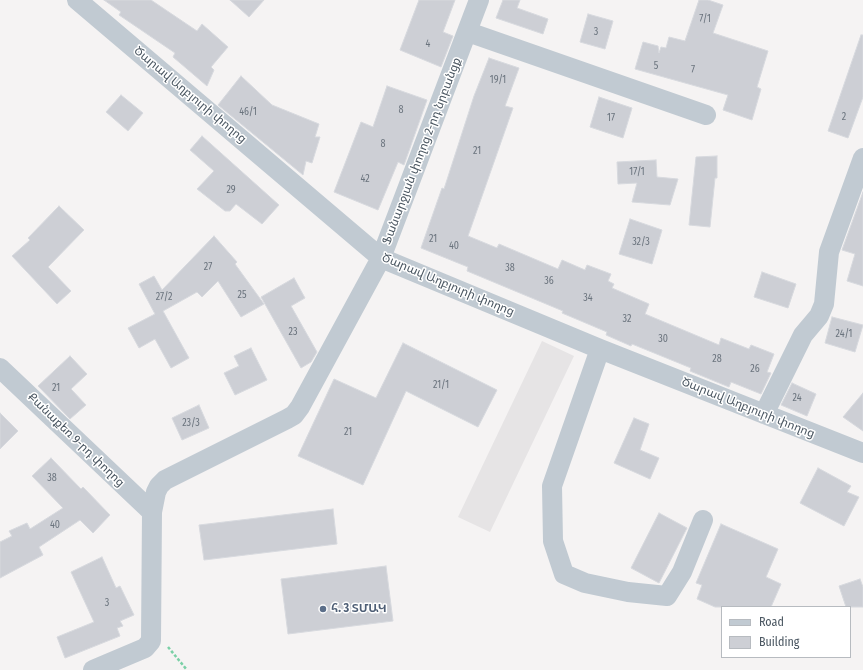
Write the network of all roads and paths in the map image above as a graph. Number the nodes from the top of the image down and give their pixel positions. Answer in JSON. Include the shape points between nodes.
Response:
{"nodes":[{"id":1,"x":77,"y":0,"type":"edge"},
{"id":2,"x":479,"y":0,"type":"edge"},
{"id":3,"x":468,"y":32,"type":"junction"},
{"id":4,"x":706,"y":115,"type":"dead end"},
{"id":5,"x":863,"y":158,"type":"edge"},
{"id":6,"x":381,"y":258,"type":"junction"},
{"id":7,"x":600,"y":349,"type":"junction"},
{"id":8,"x":0,"y":368,"type":"edge"},
{"id":9,"x":764,"y":414,"type":"junction"},
{"id":10,"x":863,"y":453,"type":"edge"},
{"id":11,"x":152,"y":512,"type":"junction"},
{"id":12,"x":703,"y":520,"type":"dead end"},
{"id":13,"x":152,"y":631,"type":"junction"},
{"id":14,"x":93,"y":670,"type":"edge"},
{"id":15,"x":187,"y":670,"type":"edge"}],
"edges":[{"from":1,"to":6,"type":"street","name":"Ծարավ Աղբյուրի փողոց"},
{"from":2,"to":3,"type":"street","name":"Ֆանարջյան փողոց 2-րդ նրբանցք"},
{"from":3,"to":4,"type":"street"},
{"from":3,"to":6,"type":"street","name":"Ֆանարջյան փողոց 2-րդ նրբանցք"},
{"from":5,"to":9,"type":"street","via":[[829,252],[824,304],[819,316],[803,335]]},
{"from":6,"to":7,"type":"street","name":"Ծարավ Աղբյուրի փողոց"},
{"from":6,"to":11,"type":"street","name":"Ֆանարջյան փողոց 2-րդ նրբանցք","via":[[294,414],[165,480],[156,492]]},
{"from":7,"to":9,"type":"street","name":"Ծարավ Աղբյուրի փողոց"},
{"from":7,"to":12,"type":"street","via":[[552,486],[553,541],[564,574],[585,584],[667,596],[682,572]]},
{"from":8,"to":11,"type":"street","name":"Քանաքեռ 9-րդ փողոց"},
{"from":9,"to":10,"type":"street","name":"Ծարավ Աղբյուրի փողոց"},
{"from":11,"to":13,"type":"street","name":"Ֆանարջյան փողոց 2-րդ նրբանցք"},
{"from":13,"to":14,"type":"street","via":[[151,641],[145,648]]},
{"from":13,"to":15,"type":"path"}]}
